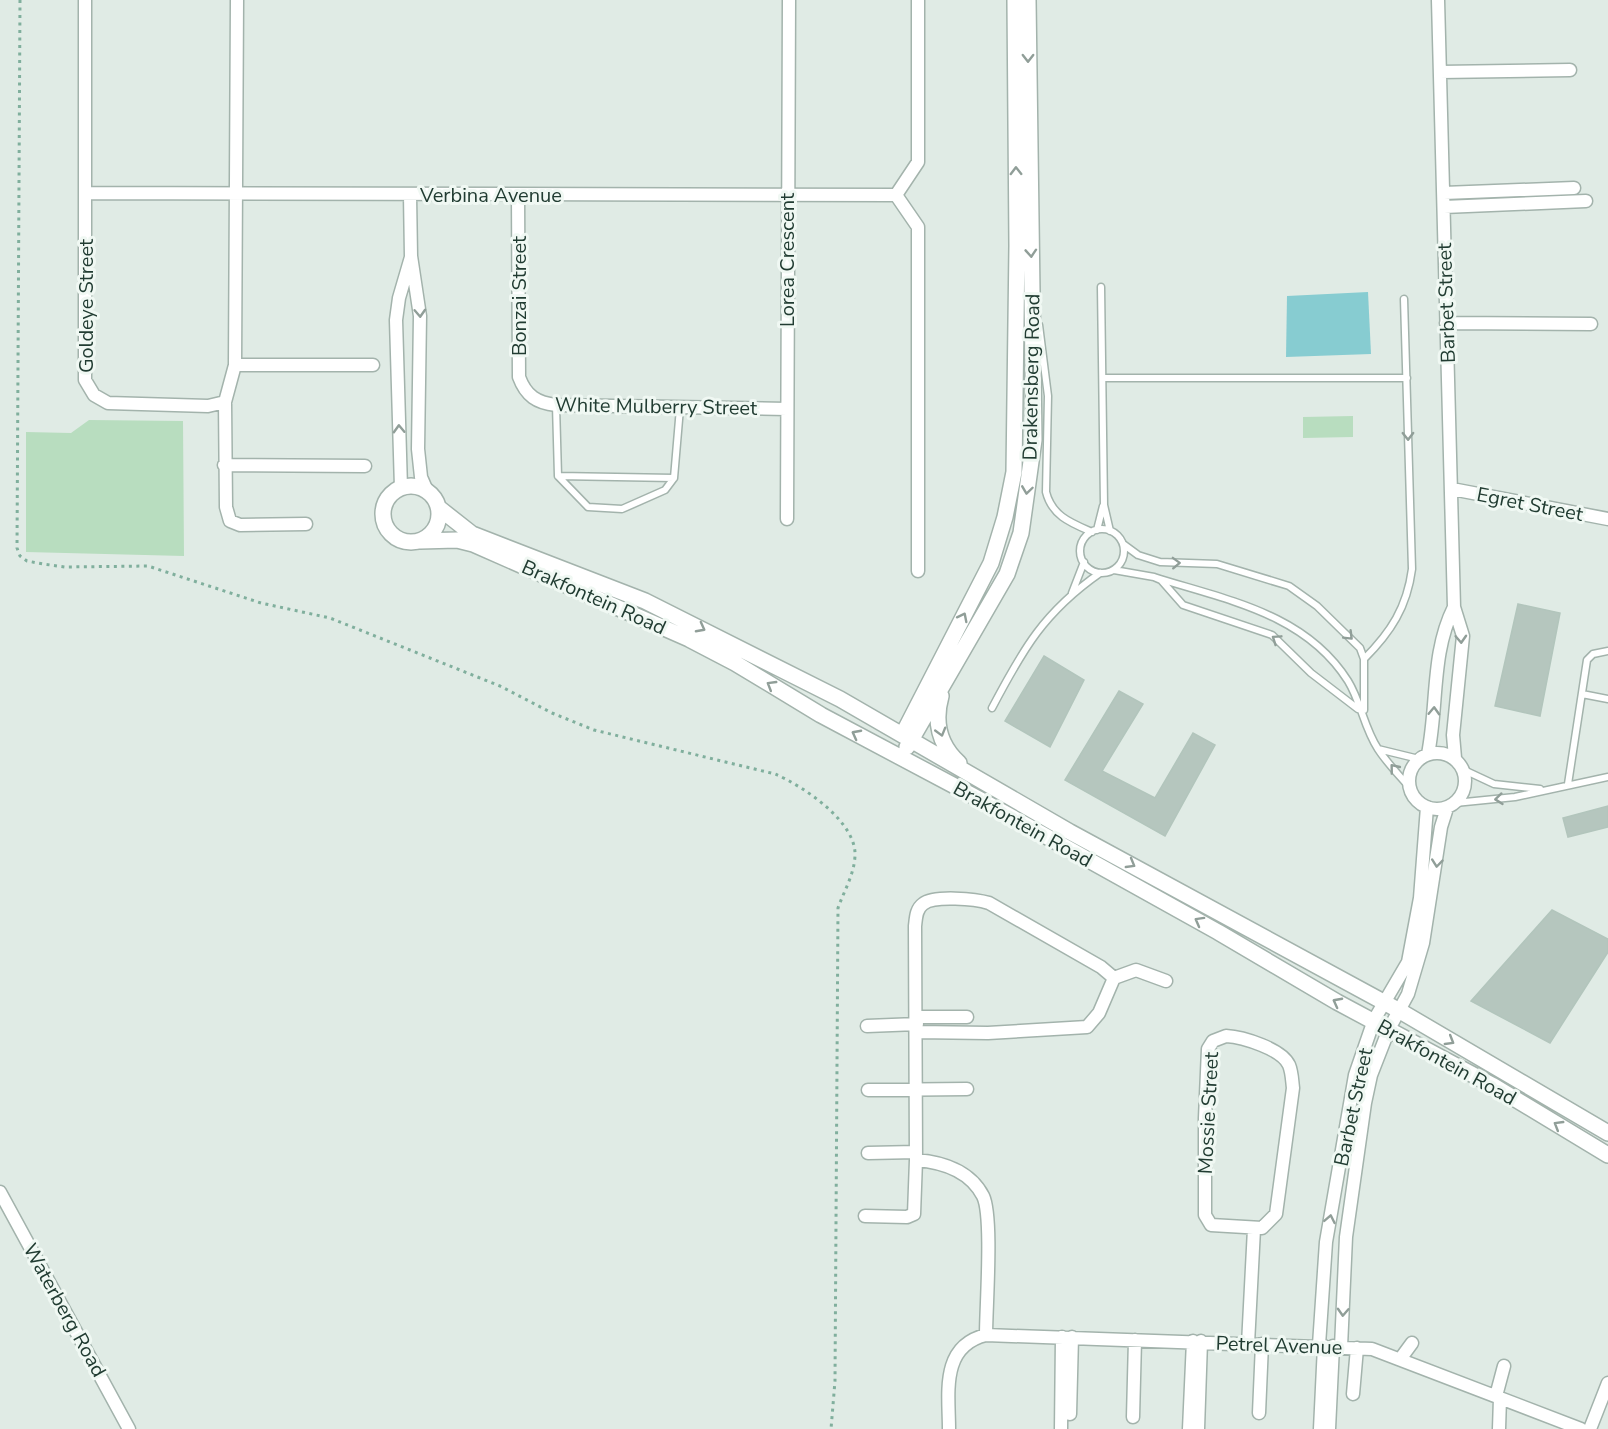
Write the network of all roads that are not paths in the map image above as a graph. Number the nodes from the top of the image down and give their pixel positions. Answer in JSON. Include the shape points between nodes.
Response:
{"nodes":[{"id":1,"x":85,"y":0,"type":"edge"},
{"id":2,"x":237,"y":0,"type":"edge"},
{"id":3,"x":789,"y":0,"type":"edge"},
{"id":4,"x":918,"y":0,"type":"edge"},
{"id":5,"x":1015,"y":0,"type":"edge"},
{"id":6,"x":1028,"y":0,"type":"edge"},
{"id":7,"x":1437,"y":0,"type":"edge"},
{"id":8,"x":1570,"y":70,"type":"dead end"},
{"id":9,"x":1440,"y":72,"type":"junction"},
{"id":10,"x":1574,"y":188,"type":"dead end"},
{"id":11,"x":236,"y":192,"type":"junction"},
{"id":12,"x":87,"y":193,"type":"junction"},
{"id":13,"x":1444,"y":193,"type":"junction"},
{"id":14,"x":410,"y":195,"type":"junction"},
{"id":15,"x":518,"y":195,"type":"junction"},
{"id":16,"x":788,"y":195,"type":"junction"},
{"id":17,"x":896,"y":195,"type":"junction"},
{"id":18,"x":1586,"y":201,"type":"dead end"},
{"id":19,"x":1444,"y":207,"type":"junction"},
{"id":20,"x":411,"y":256,"type":"junction"},
{"id":21,"x":1101,"y":287,"type":"dead end"},
{"id":22,"x":1033,"y":292,"type":"junction"},
{"id":23,"x":1404,"y":299,"type":"dead end"},
{"id":24,"x":1446,"y":323,"type":"junction"},
{"id":25,"x":1591,"y":324,"type":"dead end"},
{"id":26,"x":235,"y":365,"type":"junction"},
{"id":27,"x":373,"y":365,"type":"dead end"},
{"id":28,"x":1104,"y":378,"type":"junction"},
{"id":29,"x":1407,"y":378,"type":"junction"},
{"id":30,"x":529,"y":394,"type":"joint"},
{"id":31,"x":225,"y":402,"type":"junction"},
{"id":32,"x":556,"y":405,"type":"junction"},
{"id":33,"x":680,"y":407,"type":"junction"},
{"id":34,"x":787,"y":409,"type":"junction"},
{"id":35,"x":224,"y":465,"type":"junction"},
{"id":36,"x":365,"y":466,"type":"dead end"},
{"id":37,"x":558,"y":476,"type":"junction"},
{"id":38,"x":674,"y":478,"type":"junction"},
{"id":39,"x":401,"y":488,"type":"junction"},
{"id":40,"x":1452,"y":489,"type":"junction"},
{"id":41,"x":427,"y":491,"type":"junction"},
{"id":42,"x":1104,"y":505,"type":"junction"},
{"id":43,"x":439,"y":508,"type":"junction"},
{"id":44,"x":787,"y":519,"type":"dead end"},
{"id":45,"x":1608,"y":519,"type":"edge"},
{"id":46,"x":306,"y":524,"type":"dead end"},
{"id":47,"x":1094,"y":531,"type":"junction"},
{"id":48,"x":1110,"y":531,"type":"junction"},
{"id":49,"x":420,"y":541,"type":"junction"},
{"id":50,"x":1123,"y":544,"type":"junction"},
{"id":51,"x":1084,"y":562,"type":"junction"},
{"id":52,"x":1114,"y":570,"type":"junction"},
{"id":53,"x":918,"y":571,"type":"dead end"},
{"id":54,"x":1100,"y":573,"type":"junction"},
{"id":55,"x":1154,"y":577,"type":"junction"},
{"id":56,"x":1072,"y":593,"type":"junction"},
{"id":57,"x":1454,"y":606,"type":"junction"},
{"id":58,"x":674,"y":615,"type":"junction"},
{"id":59,"x":666,"y":629,"type":"junction"},
{"id":60,"x":1608,"y":651,"type":"edge"},
{"id":61,"x":1364,"y":658,"type":"junction"},
{"id":62,"x":946,"y":675,"type":"junction"},
{"id":63,"x":1582,"y":694,"type":"junction"},
{"id":64,"x":1608,"y":699,"type":"edge"},
{"id":65,"x":992,"y":708,"type":"dead end"},
{"id":66,"x":1366,"y":719,"type":"junction"},
{"id":67,"x":907,"y":737,"type":"junction"},
{"id":68,"x":1377,"y":748,"type":"junction"},
{"id":69,"x":896,"y":755,"type":"junction"},
{"id":70,"x":1423,"y":756,"type":"junction"},
{"id":71,"x":1455,"y":758,"type":"junction"},
{"id":72,"x":1464,"y":770,"type":"junction"},
{"id":73,"x":1608,"y":777,"type":"edge"},
{"id":74,"x":985,"y":784,"type":"junction"},
{"id":75,"x":1568,"y":784,"type":"junction"},
{"id":76,"x":1410,"y":788,"type":"junction"},
{"id":77,"x":1541,"y":790,"type":"junction"},
{"id":78,"x":1451,"y":806,"type":"junction"},
{"id":79,"x":1427,"y":807,"type":"junction"},
{"id":80,"x":1114,"y":978,"type":"junction"},
{"id":81,"x":1166,"y":981,"type":"dead end"},
{"id":82,"x":1384,"y":1002,"type":"junction"},
{"id":83,"x":1400,"y":1011,"type":"junction"},
{"id":84,"x":967,"y":1017,"type":"dead end"},
{"id":85,"x":1374,"y":1020,"type":"junction"},
{"id":86,"x":917,"y":1025,"type":"junction"},
{"id":87,"x":867,"y":1026,"type":"dead end"},
{"id":88,"x":1389,"y":1029,"type":"junction"},
{"id":89,"x":917,"y":1089,"type":"junction"},
{"id":90,"x":967,"y":1089,"type":"dead end"},
{"id":91,"x":868,"y":1090,"type":"dead end"},
{"id":92,"x":1608,"y":1133,"type":"edge"},
{"id":93,"x":868,"y":1153,"type":"dead end"},
{"id":94,"x":1608,"y":1155,"type":"edge"},
{"id":95,"x":916,"y":1156,"type":"junction"},
{"id":96,"x":0,"y":1192,"type":"edge"},
{"id":97,"x":865,"y":1216,"type":"dead end"},
{"id":98,"x":1254,"y":1229,"type":"junction"},
{"id":99,"x":1325,"y":1251,"type":"junction"},
{"id":100,"x":1345,"y":1254,"type":"junction"},
{"id":101,"x":986,"y":1335,"type":"junction"},
{"id":102,"x":1067,"y":1337,"type":"junction"},
{"id":103,"x":1136,"y":1340,"type":"junction"},
{"id":104,"x":1197,"y":1341,"type":"junction"},
{"id":105,"x":1412,"y":1342,"type":"dead end"},
{"id":106,"x":1248,"y":1344,"type":"junction"},
{"id":107,"x":1262,"y":1344,"type":"junction"},
{"id":108,"x":1329,"y":1346,"type":"junction"},
{"id":109,"x":1357,"y":1348,"type":"junction"},
{"id":110,"x":1401,"y":1358,"type":"junction"},
{"id":111,"x":1504,"y":1366,"type":"dead end"},
{"id":112,"x":1608,"y":1383,"type":"edge"},
{"id":113,"x":1353,"y":1394,"type":"dead end"},
{"id":114,"x":1498,"y":1397,"type":"junction"},
{"id":115,"x":1259,"y":1413,"type":"dead end"},
{"id":116,"x":1070,"y":1414,"type":"dead end"},
{"id":117,"x":1133,"y":1417,"type":"dead end"},
{"id":118,"x":129,"y":1429,"type":"edge"},
{"id":119,"x":950,"y":1429,"type":"edge"},
{"id":120,"x":1061,"y":1429,"type":"edge"},
{"id":121,"x":1189,"y":1429,"type":"edge"},
{"id":122,"x":1198,"y":1429,"type":"edge"},
{"id":123,"x":1320,"y":1429,"type":"edge"},
{"id":124,"x":1329,"y":1429,"type":"edge"},
{"id":125,"x":1498,"y":1429,"type":"edge"},
{"id":126,"x":1581,"y":1429,"type":"edge"},
{"id":127,"x":1590,"y":1429,"type":"edge"}],
"edges":[{"from":1,"to":12,"type":"street","name":"Goldeye Street"},
{"from":2,"to":11,"type":"street"},
{"from":3,"to":16,"type":"street","name":"Lorea Crescent"},
{"from":4,"to":17,"type":"street","via":[[918,162]]},
{"from":67,"to":5,"type":"street","name":"Drakensberg Road","one_way":true,"via":[[991,563],[1014,472]]},
{"from":6,"to":22,"type":"street","name":"Drakensberg Road","one_way":true},
{"from":7,"to":9,"type":"street","name":"Barbet Street"},
{"from":8,"to":9,"type":"street"},
{"from":9,"to":13,"type":"street","name":"Barbet Street"},
{"from":10,"to":13,"type":"street"},
{"from":11,"to":12,"type":"street","name":"Verbina Avenue"},
{"from":11,"to":14,"type":"street","name":"Verbina Avenue"},
{"from":11,"to":26,"type":"street"},
{"from":12,"to":31,"type":"street","name":"Goldeye Street","via":[[84,369],[89,389],[108,403],[208,406]]},
{"from":13,"to":19,"type":"street","name":"Barbet Street"},
{"from":14,"to":15,"type":"street","name":"Verbina Avenue"},
{"from":14,"to":20,"type":"street"},
{"from":15,"to":16,"type":"street","name":"Verbina Avenue"},
{"from":15,"to":30,"type":"street","name":"Bonzai Street","via":[[519,377]]},
{"from":16,"to":17,"type":"street","name":"Verbina Avenue"},
{"from":16,"to":34,"type":"street","name":"Lorea Crescent"},
{"from":17,"to":53,"type":"street","via":[[918,227]]},
{"from":18,"to":19,"type":"street"},
{"from":19,"to":24,"type":"street","name":"Barbet Street"},
{"from":39,"to":20,"type":"street","one_way":true,"via":[[396,320]]},
{"from":20,"to":41,"type":"street","one_way":true,"via":[[420,316],[418,449]]},
{"from":21,"to":28,"type":"lane"},
{"from":22,"to":47,"type":"lane","via":[[1048,396],[1046,492],[1057,514]]},
{"from":22,"to":62,"type":"street","name":"Drakensberg Road","one_way":true,"via":[[1034,440],[1021,533],[1007,574]]},
{"from":23,"to":29,"type":"lane"},
{"from":24,"to":25,"type":"street"},
{"from":24,"to":40,"type":"street","name":"Barbet Street"},
{"from":26,"to":27,"type":"street"},
{"from":26,"to":31,"type":"street"},
{"from":28,"to":29,"type":"lane"},
{"from":28,"to":42,"type":"lane"},
{"from":29,"to":61,"type":"lane","one_way":true,"via":[[1412,569],[1398,619]]},
{"from":30,"to":32,"type":"street","name":"White Mulberry Street","via":[[535,401]]},
{"from":31,"to":35,"type":"street"},
{"from":32,"to":33,"type":"street","name":"White Mulberry Street"},
{"from":32,"to":37,"type":"lane"},
{"from":33,"to":34,"type":"street","name":"White Mulberry Street"},
{"from":33,"to":38,"type":"lane"},
{"from":34,"to":44,"type":"street","name":"Lorea Crescent"},
{"from":35,"to":36,"type":"street"},
{"from":35,"to":46,"type":"street","via":[[230,521],[240,525]]},
{"from":37,"to":38,"type":"lane"},
{"from":37,"to":38,"type":"lane","via":[[588,507],[622,509],[665,490]]},
{"from":39,"to":41,"type":"street","via":[[415,486]]},
{"from":39,"to":49,"type":"street","via":[[388,499],[383,515],[385,524],[395,538]]},
{"from":40,"to":45,"type":"street","name":"Egret Street"},
{"from":40,"to":57,"type":"street","name":"Barbet Street"},
{"from":41,"to":43,"type":"street"},
{"from":42,"to":47,"type":"lane"},
{"from":42,"to":48,"type":"lane"},
{"from":43,"to":49,"type":"street","via":[[438,525],[428,538]]},
{"from":43,"to":58,"type":"street","name":"Brakfontein Road","via":[[472,534]]},
{"from":47,"to":48,"type":"lane"},
{"from":47,"to":51,"type":"lane","via":[[1081,549]]},
{"from":48,"to":50,"type":"lane"},
{"from":49,"to":59,"type":"street","name":"Brakfontein Road","via":[[457,540],[473,544]]},
{"from":50,"to":52,"type":"lane","via":[[1123,558]]},
{"from":50,"to":61,"type":"lane","one_way":true,"via":[[1138,555],[1160,562],[1217,564],[1288,586],[1340,627]]},
{"from":51,"to":54,"type":"lane"},
{"from":51,"to":56,"type":"lane"},
{"from":52,"to":54,"type":"lane"},
{"from":52,"to":55,"type":"lane"},
{"from":54,"to":56,"type":"lane"},
{"from":66,"to":55,"type":"lane","one_way":true,"via":[[1354,703],[1325,685],[1272,635],[1183,605]]},
{"from":55,"to":66,"type":"lane","via":[[1261,611],[1302,632],[1348,681]]},
{"from":56,"to":65,"type":"lane","via":[[1038,629]]},
{"from":70,"to":57,"type":"street","name":"Barbet Street","one_way":true,"via":[[1434,719],[1439,646]]},
{"from":57,"to":71,"type":"street","name":"Barbet Street","one_way":true,"via":[[1463,636],[1453,735]]},
{"from":58,"to":59,"type":"street"},
{"from":58,"to":67,"type":"street","name":"Brakfontein Road","one_way":true},
{"from":69,"to":59,"type":"street","name":"Brakfontein Road","one_way":true,"via":[[735,663]]},
{"from":60,"to":63,"type":"lane","via":[[1593,654],[1587,660]]},
{"from":61,"to":66,"type":"lane"},
{"from":62,"to":67,"type":"street","name":"Drakensberg Road"},
{"from":62,"to":74,"type":"street","one_way":true,"via":[[937,713],[939,731],[953,758]]},
{"from":63,"to":64,"type":"lane"},
{"from":63,"to":75,"type":"lane"},
{"from":66,"to":68,"type":"lane"},
{"from":67,"to":69,"type":"street","name":"Drakensberg Road"},
{"from":67,"to":74,"type":"street","name":"Brakfontein Road"},
{"from":68,"to":70,"type":"lane"},
{"from":76,"to":68,"type":"lane","one_way":true},
{"from":85,"to":69,"type":"street","name":"Brakfontein Road","one_way":true},
{"from":70,"to":71,"type":"street","via":[[1442,753]]},
{"from":70,"to":76,"type":"street","via":[[1410,772]]},
{"from":71,"to":72,"type":"street"},
{"from":72,"to":77,"type":"lane","via":[[1494,784]]},
{"from":72,"to":78,"type":"street","via":[[1465,788]]},
{"from":73,"to":75,"type":"lane"},
{"from":74,"to":82,"type":"street","name":"Brakfontein Road","one_way":true},
{"from":75,"to":77,"type":"lane"},
{"from":76,"to":79,"type":"street","via":[[1416,800]]},
{"from":77,"to":78,"type":"lane","one_way":true},
{"from":78,"to":79,"type":"street"},
{"from":78,"to":83,"type":"street","name":"Barbet Street","one_way":true,"via":[[1442,827],[1424,943]]},
{"from":79,"to":82,"type":"street","name":"Barbet Street","via":[[1424,867],[1413,942],[1404,972]]},
{"from":80,"to":81,"type":"street","via":[[1136,970]]},
{"from":80,"to":86,"type":"street","via":[[1099,1013],[1087,1027],[988,1033]]},
{"from":80,"to":86,"type":"street","via":[[989,903],[931,900],[917,911],[915,926]]},
{"from":82,"to":83,"type":"street","name":"Brakfontein Road"},
{"from":82,"to":85,"type":"street","name":"Barbet Street"},
{"from":83,"to":88,"type":"street","name":"Barbet Street"},
{"from":83,"to":92,"type":"street","name":"Brakfontein Road","one_way":true},
{"from":84,"to":86,"type":"street"},
{"from":85,"to":88,"type":"street","name":"Brakfontein Road"},
{"from":99,"to":85,"type":"street","name":"Barbet Street","one_way":true,"via":[[1356,1075]]},
{"from":86,"to":87,"type":"street"},
{"from":86,"to":89,"type":"street"},
{"from":94,"to":88,"type":"street","name":"Brakfontein Road","one_way":true},
{"from":88,"to":100,"type":"street","name":"Barbet Street","via":[[1365,1103]]},
{"from":89,"to":90,"type":"street"},
{"from":89,"to":91,"type":"street"},
{"from":89,"to":95,"type":"street"},
{"from":93,"to":95,"type":"street"},
{"from":95,"to":97,"type":"street","via":[[914,1214]]},
{"from":95,"to":101,"type":"street","via":[[952,1167],[983,1196],[987,1223]]},
{"from":96,"to":118,"type":"street","name":"Waterberg Road"},
{"from":98,"to":98,"type":"street","name":"Mossie Street","via":[[1262,1228],[1276,1214],[1292,1073],[1282,1055],[1226,1036],[1213,1041],[1208,1049],[1204,1215],[1211,1226]]},
{"from":98,"to":106,"type":"street"},
{"from":99,"to":100,"type":"street"},
{"from":99,"to":108,"type":"street","name":"Barbet Street"},
{"from":100,"to":108,"type":"street","name":"Barbet Street","one_way":true},
{"from":101,"to":102,"type":"street","name":"Petrel Avenue"},
{"from":101,"to":119,"type":"street","name":"Petrel Avenue","via":[[966,1345],[949,1369]]},
{"from":102,"to":103,"type":"street","name":"Petrel Avenue"},
{"from":102,"to":116,"type":"street"},
{"from":102,"to":120,"type":"street"},
{"from":103,"to":104,"type":"street","name":"Petrel Avenue"},
{"from":103,"to":117,"type":"street"},
{"from":104,"to":106,"type":"street","name":"Petrel Avenue"},
{"from":104,"to":121,"type":"street"},
{"from":104,"to":122,"type":"street"},
{"from":105,"to":110,"type":"street"},
{"from":106,"to":107,"type":"street","name":"Petrel Avenue"},
{"from":107,"to":108,"type":"street","name":"Petrel Avenue"},
{"from":107,"to":115,"type":"street"},
{"from":108,"to":109,"type":"street","name":"Petrel Avenue"},
{"from":108,"to":123,"type":"street"},
{"from":108,"to":124,"type":"street"},
{"from":109,"to":110,"type":"street","name":"Petrel Avenue"},
{"from":109,"to":113,"type":"street"},
{"from":110,"to":114,"type":"street","name":"Petrel Avenue"},
{"from":111,"to":114,"type":"street"},
{"from":112,"to":127,"type":"street"},
{"from":114,"to":125,"type":"street"},
{"from":114,"to":126,"type":"street","name":"Petrel Avenue"}]}
